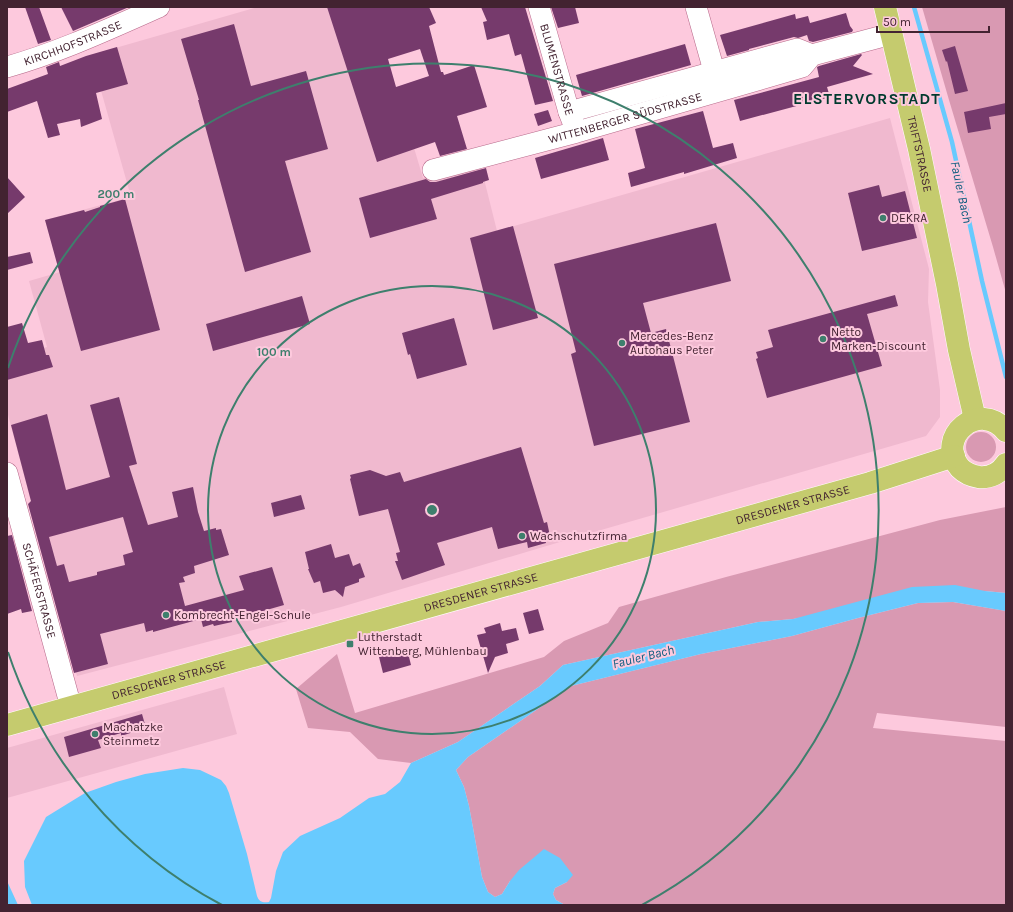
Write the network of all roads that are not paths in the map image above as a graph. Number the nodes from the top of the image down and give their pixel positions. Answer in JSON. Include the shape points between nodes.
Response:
{"nodes":[{"id":1,"x":159,"y":7,"type":"edge"},
{"id":2,"x":539,"y":7,"type":"edge"},
{"id":3,"x":696,"y":7,"type":"edge"},
{"id":4,"x":884,"y":7,"type":"edge"},
{"id":5,"x":892,"y":34,"type":"junction"},
{"id":6,"x":7,"y":67,"type":"edge"},
{"id":7,"x":716,"y":82,"type":"junction"},
{"id":8,"x":569,"y":112,"type":"junction"},
{"id":9,"x":577,"y":132,"type":"junction"},
{"id":10,"x":433,"y":170,"type":"dead end"},
{"id":11,"x":975,"y":419,"type":"junction"},
{"id":12,"x":1006,"y":431,"type":"edge"},
{"id":13,"x":954,"y":456,"type":"junction"},
{"id":14,"x":1006,"y":464,"type":"edge"},
{"id":15,"x":7,"y":473,"type":"edge"},
{"id":16,"x":71,"y":707,"type":"junction"},
{"id":17,"x":7,"y":725,"type":"edge"}],
"edges":[{"from":1,"to":6,"type":"street","name":"KIRCHHOFSTRASSE","via":[[72,45]]},
{"from":2,"to":8,"type":"street","name":"BLUMENSTRASSE"},
{"from":3,"to":7,"type":"street"},
{"from":4,"to":5,"type":"main road","name":"TRIFTSTRASSE"},
{"from":5,"to":7,"type":"street","name":"WITTENBERGER SÜDSTRASSE","via":[[812,55],[797,49]]},
{"from":5,"to":11,"type":"main road","name":"TRIFTSTRASSE"},
{"from":7,"to":8,"type":"street","name":"WITTENBERGER SÜDSTRASSE"},
{"from":7,"to":9,"type":"street","name":"WITTENBERGER SÜDSTRASSE"},
{"from":8,"to":9,"type":"street","name":"BLUMENSTRASSE"},
{"from":9,"to":10,"type":"street","name":"WITTENBERGER SÜDSTRASSE"},
{"from":11,"to":12,"type":"main road","via":[[992,420]]},
{"from":11,"to":13,"type":"main road","via":[[964,424],[956,434]]},
{"from":13,"to":14,"type":"main road","via":[[962,470],[976,477],[992,476]]},
{"from":13,"to":16,"type":"main road","name":"DRESDENER STRASSE","via":[[870,483]]},
{"from":15,"to":16,"type":"street","name":"SCHÄFERSTRASSE"},
{"from":16,"to":17,"type":"main road","name":"DRESDENER STRASSE"}]}
